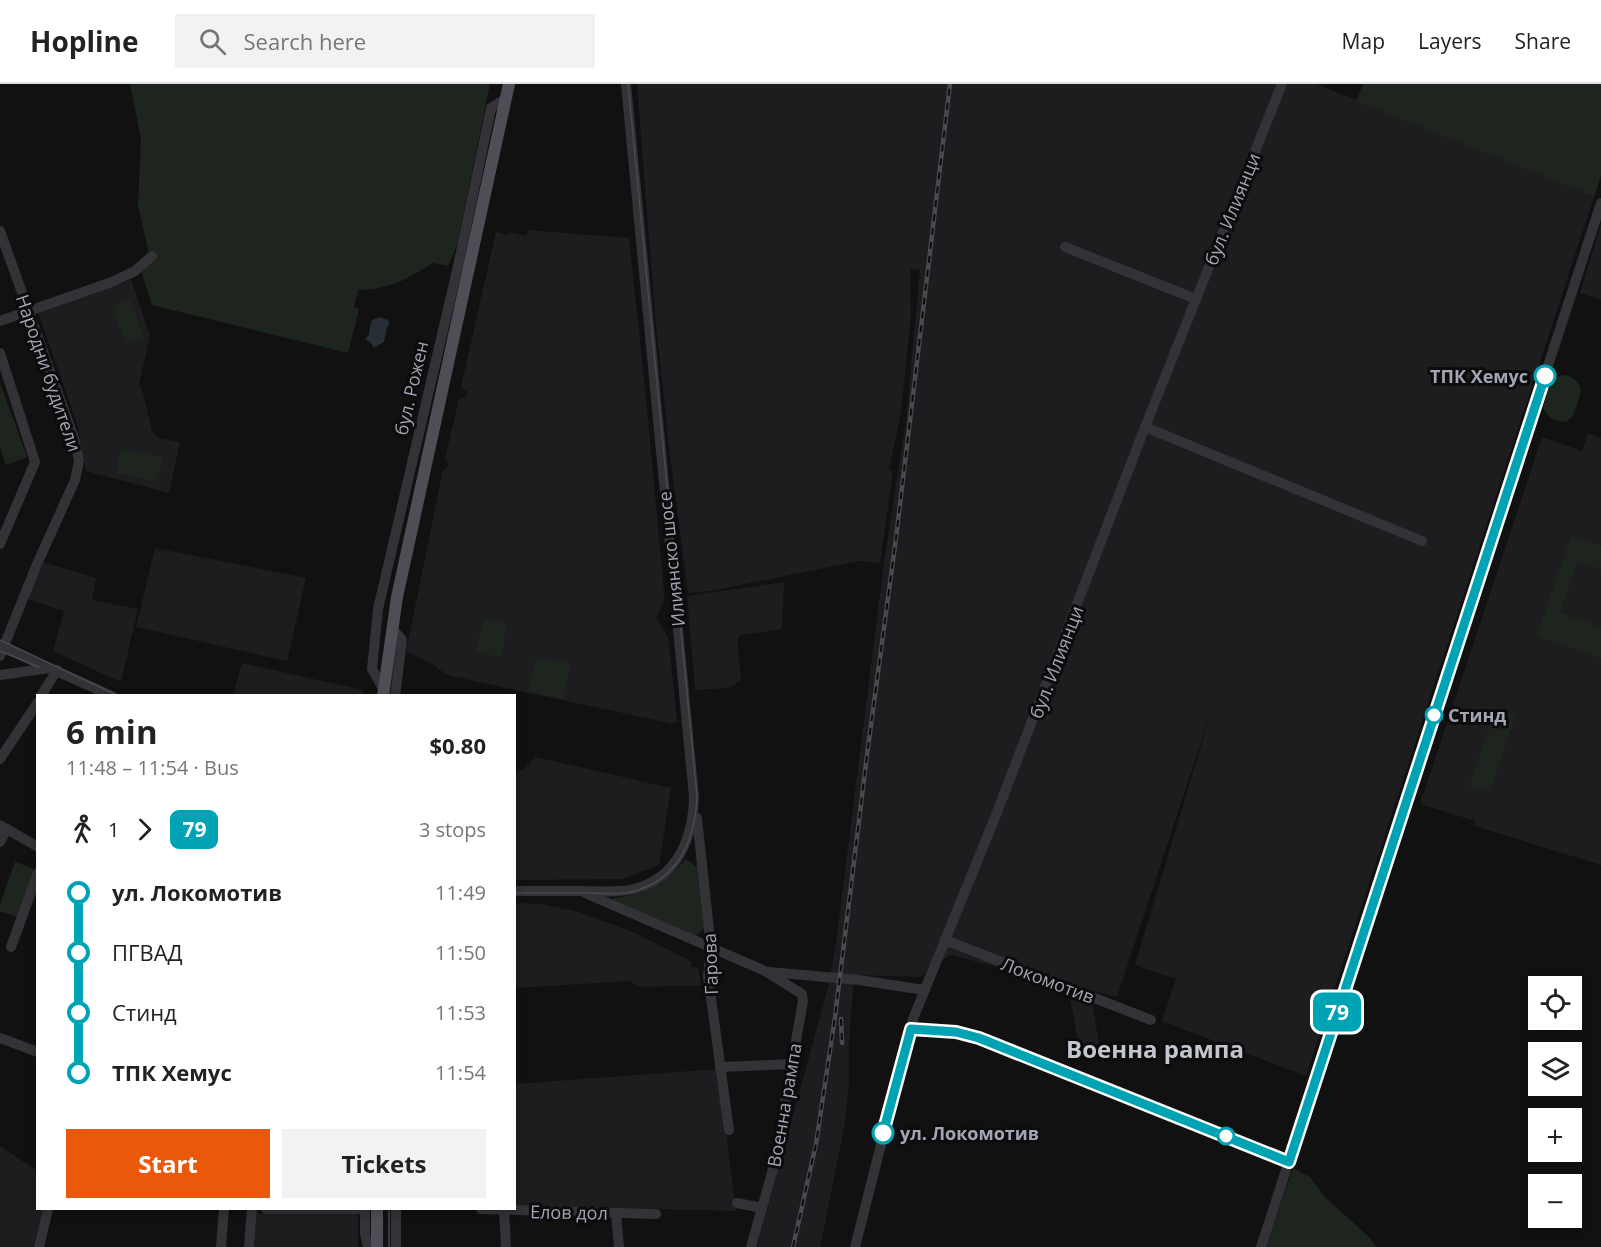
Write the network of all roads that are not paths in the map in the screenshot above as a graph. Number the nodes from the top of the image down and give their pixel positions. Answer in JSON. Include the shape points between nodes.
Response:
{"nodes":[{"id":1,"x":509,"y":84,"type":"edge"},
{"id":2,"x":626,"y":84,"type":"edge"},
{"id":3,"x":1282,"y":84,"type":"edge"},
{"id":4,"x":505,"y":99,"type":"junction"},
{"id":5,"x":1601,"y":203,"type":"edge"},
{"id":6,"x":0,"y":231,"type":"edge"},
{"id":7,"x":1065,"y":247,"type":"dead end"},
{"id":8,"x":152,"y":256,"type":"dead end"},
{"id":9,"x":1196,"y":299,"type":"junction"},
{"id":10,"x":28,"y":312,"type":"junction"},
{"id":11,"x":0,"y":321,"type":"edge"},
{"id":12,"x":0,"y":353,"type":"edge"},
{"id":13,"x":1145,"y":427,"type":"junction"},
{"id":14,"x":1422,"y":541,"type":"dead end"},
{"id":15,"x":0,"y":544,"type":"edge"},
{"id":16,"x":392,"y":628,"type":"junction"},
{"id":17,"x":1,"y":650,"type":"edge"},
{"id":18,"x":55,"y":669,"type":"junction"},
{"id":19,"x":0,"y":675,"type":"edge"},
{"id":20,"x":42,"y":694,"type":"edge"},
{"id":21,"x":108,"y":694,"type":"edge"},
{"id":22,"x":387,"y":694,"type":"edge"},
{"id":23,"x":36,"y":705,"type":"edge"},
{"id":24,"x":0,"y":759,"type":"edge"},
{"id":25,"x":694,"y":797,"type":"junction"},
{"id":26,"x":4,"y":827,"type":"edge"},
{"id":27,"x":0,"y":842,"type":"edge"},
{"id":28,"x":36,"y":846,"type":"edge"},
{"id":29,"x":36,"y":878,"type":"edge"},
{"id":30,"x":516,"y":891,"type":"edge"},
{"id":31,"x":579,"y":891,"type":"junction"},
{"id":32,"x":945,"y":940,"type":"junction"},
{"id":33,"x":11,"y":947,"type":"dead end"},
{"id":34,"x":711,"y":948,"type":"junction"},
{"id":35,"x":765,"y":971,"type":"junction"},
{"id":36,"x":823,"y":977,"type":"junction"},
{"id":37,"x":924,"y":990,"type":"junction"},
{"id":38,"x":803,"y":997,"type":"junction"},
{"id":39,"x":1151,"y":1020,"type":"dead end"},
{"id":40,"x":911,"y":1029,"type":"junction"},
{"id":41,"x":0,"y":1038,"type":"edge"},
{"id":42,"x":36,"y":1051,"type":"edge"},
{"id":43,"x":791,"y":1064,"type":"junction"},
{"id":44,"x":720,"y":1067,"type":"junction"},
{"id":45,"x":729,"y":1130,"type":"dead end"},
{"id":46,"x":1289,"y":1162,"type":"junction"},
{"id":47,"x":737,"y":1203,"type":"dead end"},
{"id":48,"x":762,"y":1208,"type":"junction"},
{"id":49,"x":48,"y":1210,"type":"edge"},
{"id":50,"x":224,"y":1210,"type":"edge"},
{"id":51,"x":252,"y":1210,"type":"edge"},
{"id":52,"x":365,"y":1210,"type":"edge"},
{"id":53,"x":377,"y":1210,"type":"edge"},
{"id":54,"x":396,"y":1210,"type":"edge"},
{"id":55,"x":504,"y":1210,"type":"edge"},
{"id":56,"x":616,"y":1213,"type":"junction"},
{"id":57,"x":656,"y":1214,"type":"dead end"},
{"id":58,"x":39,"y":1247,"type":"edge"},
{"id":59,"x":221,"y":1247,"type":"edge"},
{"id":60,"x":249,"y":1247,"type":"edge"},
{"id":61,"x":368,"y":1247,"type":"edge"},
{"id":62,"x":377,"y":1247,"type":"edge"},
{"id":63,"x":396,"y":1247,"type":"edge"},
{"id":64,"x":506,"y":1247,"type":"edge"},
{"id":65,"x":619,"y":1247,"type":"edge"},
{"id":66,"x":751,"y":1247,"type":"edge"},
{"id":67,"x":855,"y":1247,"type":"edge"},
{"id":68,"x":1261,"y":1247,"type":"edge"}],
"edges":[{"from":1,"to":4,"type":"main road","name":"бул. Рожен"},
{"from":2,"to":25,"type":"street","name":"Илиянско шосе"},
{"from":3,"to":9,"type":"street","name":"бул. Илиянци"},
{"from":4,"to":16,"type":"main road","name":"бул. Рожен"},
{"from":4,"to":22,"type":"street","name":"бул. Рожен","via":[[491,108],[378,609],[372,669]]},
{"from":5,"to":46,"type":"street"},
{"from":6,"to":10,"type":"street","name":"Народни будители"},
{"from":7,"to":9,"type":"street"},
{"from":8,"to":10,"type":"street","via":[[135,271],[112,282]]},
{"from":9,"to":13,"type":"street","name":"бул. Илиянци"},
{"from":10,"to":11,"type":"street"},
{"from":10,"to":17,"type":"street","name":"Народни будители","via":[[79,461],[70,494]]},
{"from":12,"to":15,"type":"street","via":[[35,462]]},
{"from":13,"to":14,"type":"street"},
{"from":13,"to":32,"type":"street","name":"бул. Илиянци"},
{"from":16,"to":22,"type":"main road","name":"бул. Рожен"},
{"from":16,"to":22,"type":"street","via":[[402,640]]},
{"from":17,"to":18,"type":"street"},
{"from":18,"to":19,"type":"street"},
{"from":18,"to":20,"type":"street"},
{"from":18,"to":21,"type":"street"},
{"from":23,"to":24,"type":"street"},
{"from":25,"to":31,"type":"street","name":"Илиянско шосе","via":[[689,836],[677,860],[664,873],[634,889]]},
{"from":25,"to":34,"type":"street","name":"Гарова"},
{"from":26,"to":27,"type":"street"},
{"from":26,"to":28,"type":"street"},
{"from":29,"to":33,"type":"street"},
{"from":30,"to":31,"type":"street","name":"Илиянско шосе"},
{"from":31,"to":34,"type":"street"},
{"from":32,"to":37,"type":"street","name":"бул. Илиянци"},
{"from":32,"to":39,"type":"street","name":"Локомотив"},
{"from":34,"to":35,"type":"street"},
{"from":34,"to":44,"type":"street","name":"Гарова","via":[[708,976]]},
{"from":35,"to":36,"type":"street"},
{"from":35,"to":38,"type":"street"},
{"from":36,"to":37,"type":"street"},
{"from":36,"to":38,"type":"street","via":[[808,985]]},
{"from":37,"to":40,"type":"street","name":"бул. Илиянци"},
{"from":38,"to":43,"type":"street","name":"Военна рампа"},
{"from":40,"to":46,"type":"street","via":[[979,1038]]},
{"from":40,"to":67,"type":"street","name":"бул. Илиянци"},
{"from":41,"to":42,"type":"street"},
{"from":43,"to":44,"type":"street"},
{"from":43,"to":48,"type":"street","name":"Военна рампа","via":[[782,1137]]},
{"from":44,"to":45,"type":"street","name":"Гарова"},
{"from":46,"to":68,"type":"street"},
{"from":47,"to":48,"type":"street"},
{"from":48,"to":66,"type":"street","name":"Военна рампа"},
{"from":49,"to":58,"type":"street"},
{"from":50,"to":59,"type":"street"},
{"from":51,"to":60,"type":"street"},
{"from":52,"to":61,"type":"street"},
{"from":53,"to":62,"type":"main road"},
{"from":54,"to":63,"type":"street"},
{"from":55,"to":56,"type":"street","name":"Елов дол"},
{"from":55,"to":64,"type":"street"},
{"from":56,"to":57,"type":"street","name":"Елов дол"},
{"from":56,"to":65,"type":"street"}]}
